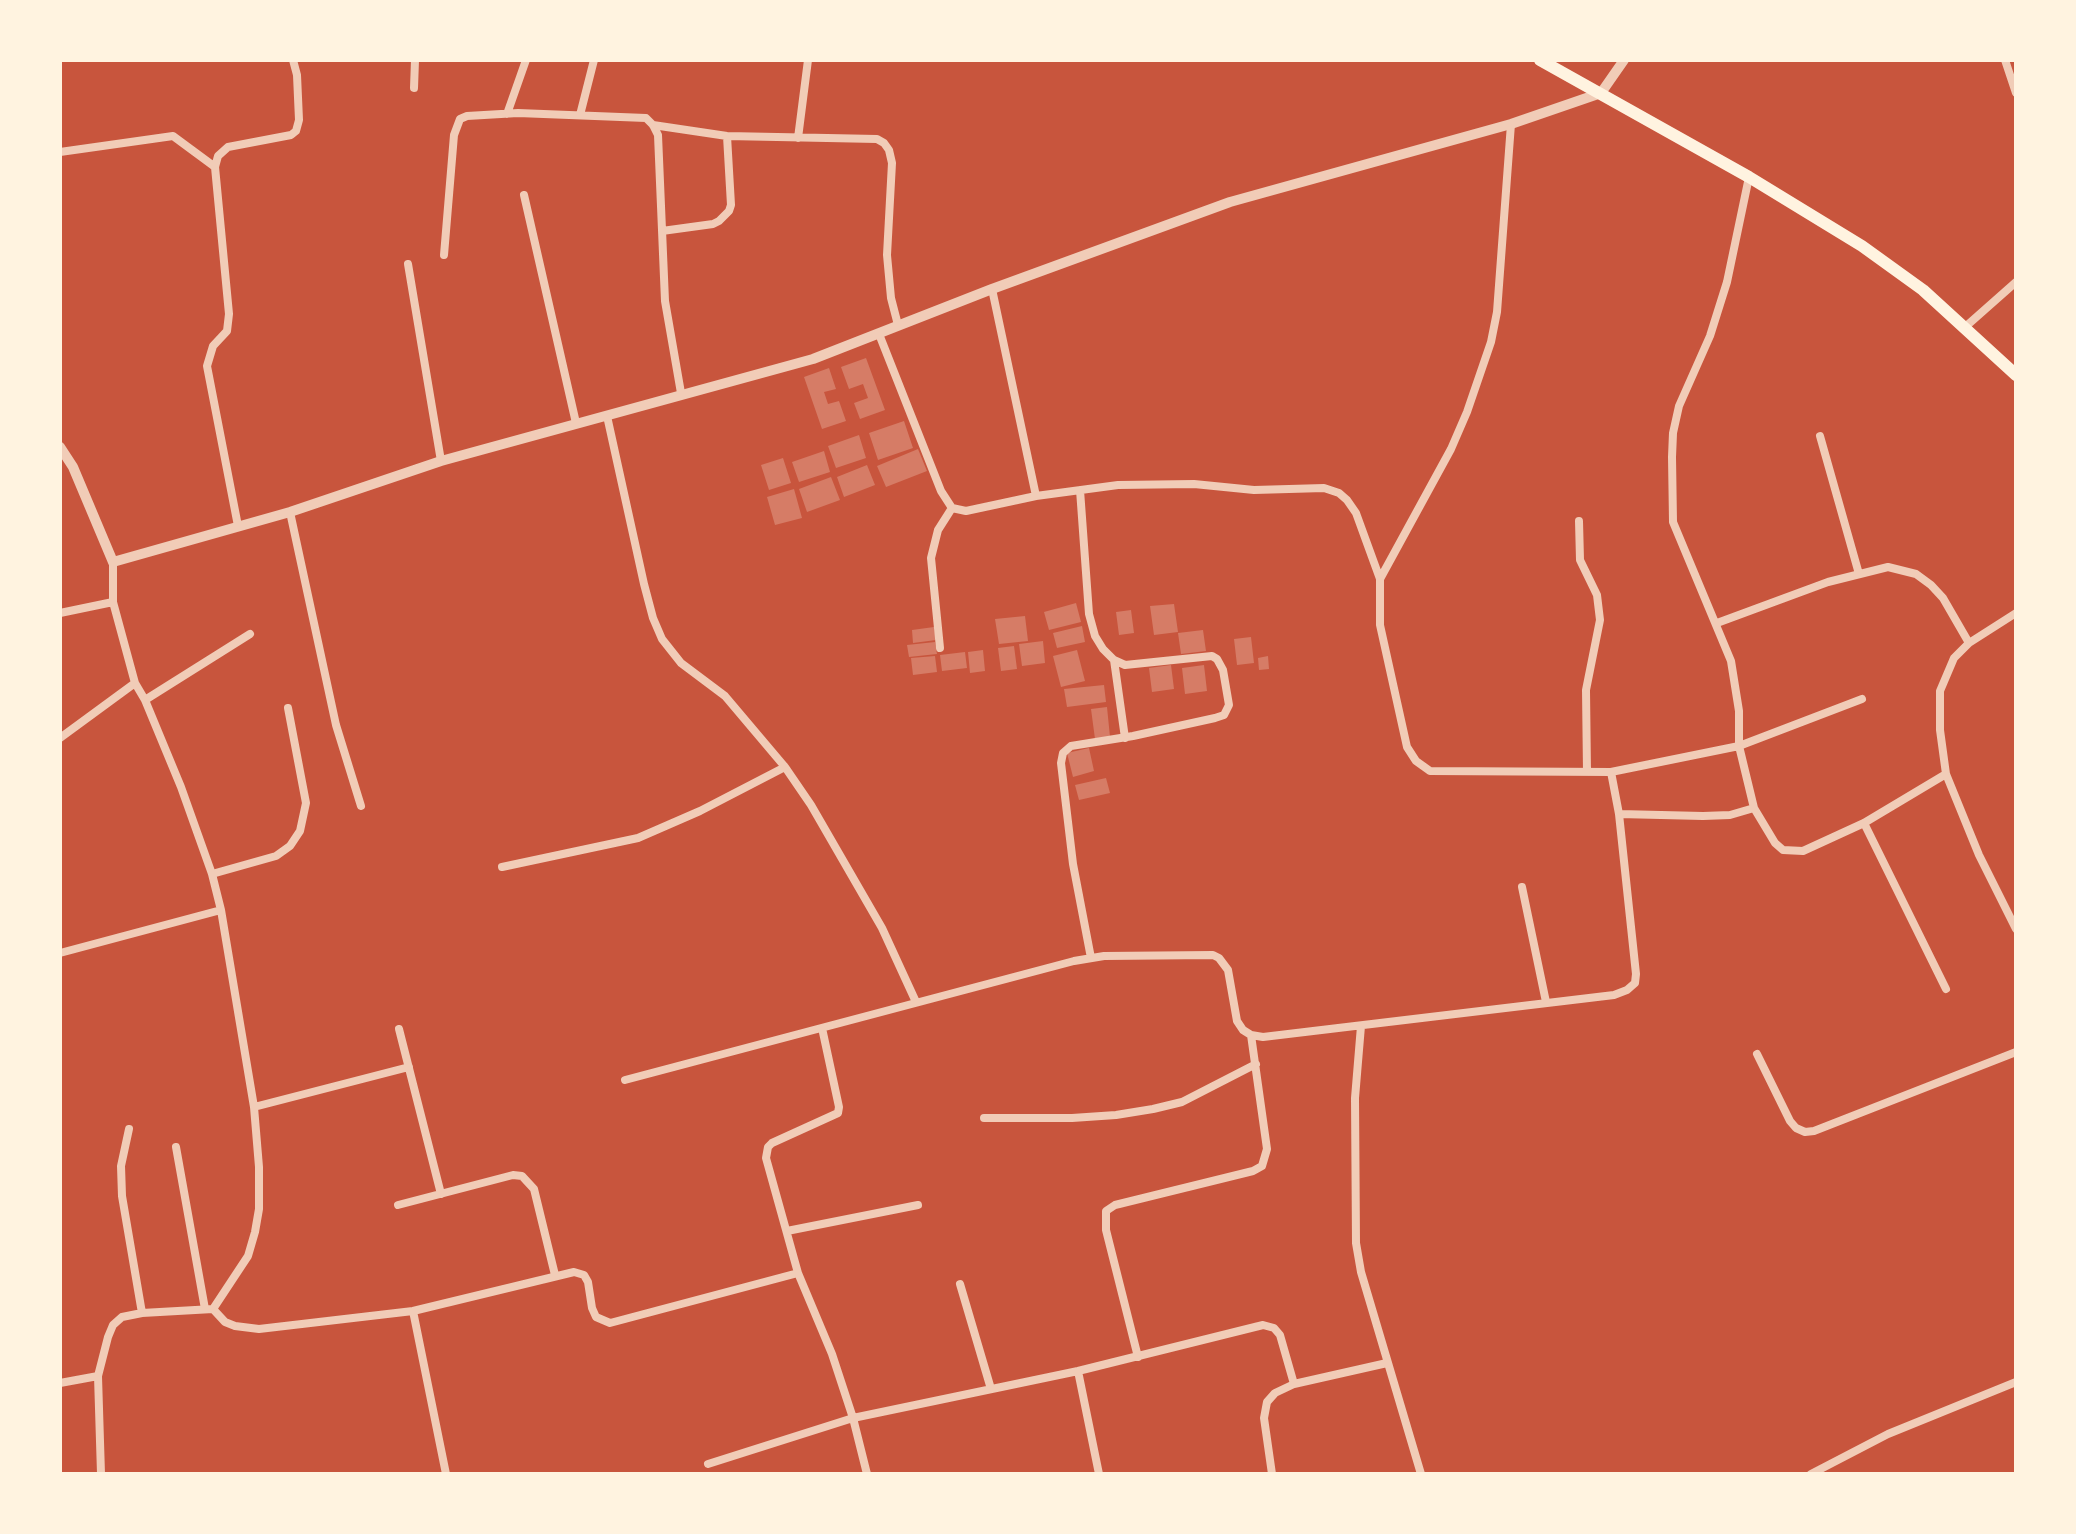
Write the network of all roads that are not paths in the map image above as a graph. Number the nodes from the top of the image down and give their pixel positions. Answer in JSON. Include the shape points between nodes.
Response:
{"nodes":[{"id":1,"x":293,"y":60,"type":"edge"},
{"id":2,"x":415,"y":60,"type":"edge"},
{"id":3,"x":526,"y":60,"type":"edge"},
{"id":4,"x":594,"y":60,"type":"edge"},
{"id":5,"x":808,"y":60,"type":"edge"},
{"id":6,"x":1540,"y":60,"type":"edge"},
{"id":7,"x":1624,"y":60,"type":"edge"},
{"id":8,"x":2005,"y":60,"type":"edge"},
{"id":9,"x":414,"y":88,"type":"dead end"},
{"id":10,"x":1601,"y":93,"type":"junction"},
{"id":11,"x":2016,"y":93,"type":"edge"},
{"id":12,"x":507,"y":114,"type":"junction"},
{"id":13,"x":580,"y":115,"type":"junction"},
{"id":14,"x":1511,"y":124,"type":"junction"},
{"id":15,"x":653,"y":125,"type":"junction"},
{"id":16,"x":727,"y":136,"type":"junction"},
{"id":17,"x":798,"y":138,"type":"junction"},
{"id":18,"x":60,"y":152,"type":"edge"},
{"id":19,"x":215,"y":167,"type":"junction"},
{"id":20,"x":1749,"y":177,"type":"junction"},
{"id":21,"x":524,"y":195,"type":"dead end"},
{"id":22,"x":662,"y":231,"type":"junction"},
{"id":23,"x":444,"y":255,"type":"dead end"},
{"id":24,"x":408,"y":264,"type":"dead end"},
{"id":25,"x":2016,"y":282,"type":"edge"},
{"id":26,"x":992,"y":289,"type":"junction"},
{"id":27,"x":898,"y":325,"type":"junction"},
{"id":28,"x":1964,"y":328,"type":"junction"},
{"id":29,"x":879,"y":334,"type":"junction"},
{"id":30,"x":2016,"y":375,"type":"edge"},
{"id":31,"x":681,"y":393,"type":"junction"},
{"id":32,"x":607,"y":416,"type":"junction"},
{"id":33,"x":576,"y":423,"type":"junction"},
{"id":34,"x":1820,"y":436,"type":"dead end"},
{"id":35,"x":60,"y":447,"type":"edge"},
{"id":36,"x":441,"y":461,"type":"junction"},
{"id":37,"x":1080,"y":490,"type":"junction"},
{"id":38,"x":1036,"y":496,"type":"junction"},
{"id":39,"x":952,"y":508,"type":"junction"},
{"id":40,"x":290,"y":512,"type":"junction"},
{"id":41,"x":1579,"y":521,"type":"dead end"},
{"id":42,"x":238,"y":526,"type":"junction"},
{"id":43,"x":113,"y":562,"type":"junction"},
{"id":44,"x":1859,"y":574,"type":"junction"},
{"id":45,"x":1380,"y":579,"type":"junction"},
{"id":46,"x":113,"y":602,"type":"junction"},
{"id":47,"x":60,"y":613,"type":"edge"},
{"id":48,"x":2016,"y":613,"type":"edge"},
{"id":49,"x":1717,"y":623,"type":"junction"},
{"id":50,"x":250,"y":634,"type":"dead end"},
{"id":51,"x":1969,"y":643,"type":"junction"},
{"id":52,"x":940,"y":648,"type":"dead end"},
{"id":53,"x":1114,"y":660,"type":"junction"},
{"id":54,"x":135,"y":683,"type":"junction"},
{"id":55,"x":1862,"y":699,"type":"dead end"},
{"id":56,"x":145,"y":700,"type":"junction"},
{"id":57,"x":288,"y":708,"type":"dead end"},
{"id":58,"x":60,"y":738,"type":"edge"},
{"id":59,"x":1125,"y":738,"type":"junction"},
{"id":60,"x":1739,"y":746,"type":"junction"},
{"id":61,"x":785,"y":767,"type":"junction"},
{"id":62,"x":1587,"y":772,"type":"junction"},
{"id":63,"x":1611,"y":772,"type":"junction"},
{"id":64,"x":1946,"y":774,"type":"junction"},
{"id":65,"x":361,"y":806,"type":"dead end"},
{"id":66,"x":1754,"y":808,"type":"junction"},
{"id":67,"x":1619,"y":814,"type":"junction"},
{"id":68,"x":1864,"y":823,"type":"junction"},
{"id":69,"x":502,"y":867,"type":"dead end"},
{"id":70,"x":212,"y":874,"type":"junction"},
{"id":71,"x":1522,"y":887,"type":"dead end"},
{"id":72,"x":221,"y":910,"type":"junction"},
{"id":73,"x":2016,"y":929,"type":"edge"},
{"id":74,"x":60,"y":953,"type":"edge"},
{"id":75,"x":1091,"y":958,"type":"junction"},
{"id":76,"x":1946,"y":989,"type":"dead end"},
{"id":77,"x":916,"y":1002,"type":"junction"},
{"id":78,"x":1546,"y":1002,"type":"junction"},
{"id":79,"x":1361,"y":1026,"type":"junction"},
{"id":80,"x":822,"y":1028,"type":"junction"},
{"id":81,"x":399,"y":1029,"type":"dead end"},
{"id":82,"x":1251,"y":1035,"type":"junction"},
{"id":83,"x":2016,"y":1052,"type":"edge"},
{"id":84,"x":1757,"y":1054,"type":"dead end"},
{"id":85,"x":1256,"y":1064,"type":"junction"},
{"id":86,"x":409,"y":1067,"type":"junction"},
{"id":87,"x":625,"y":1080,"type":"dead end"},
{"id":88,"x":254,"y":1107,"type":"junction"},
{"id":89,"x":984,"y":1118,"type":"dead end"},
{"id":90,"x":129,"y":1129,"type":"dead end"},
{"id":91,"x":176,"y":1147,"type":"dead end"},
{"id":92,"x":441,"y":1194,"type":"junction"},
{"id":93,"x":398,"y":1205,"type":"dead end"},
{"id":94,"x":918,"y":1205,"type":"dead end"},
{"id":95,"x":787,"y":1231,"type":"junction"},
{"id":96,"x":798,"y":1273,"type":"junction"},
{"id":97,"x":555,"y":1275,"type":"junction"},
{"id":98,"x":960,"y":1284,"type":"dead end"},
{"id":99,"x":209,"y":1309,"type":"junction"},
{"id":100,"x":413,"y":1311,"type":"junction"},
{"id":101,"x":142,"y":1313,"type":"junction"},
{"id":102,"x":1138,"y":1357,"type":"junction"},
{"id":103,"x":1387,"y":1363,"type":"junction"},
{"id":104,"x":1078,"y":1371,"type":"junction"},
{"id":105,"x":98,"y":1376,"type":"junction"},
{"id":106,"x":2016,"y":1382,"type":"edge"},
{"id":107,"x":60,"y":1383,"type":"edge"},
{"id":108,"x":1294,"y":1384,"type":"junction"},
{"id":109,"x":991,"y":1389,"type":"junction"},
{"id":110,"x":853,"y":1418,"type":"junction"},
{"id":111,"x":708,"y":1464,"type":"dead end"},
{"id":112,"x":101,"y":1474,"type":"edge"},
{"id":113,"x":446,"y":1474,"type":"edge"},
{"id":114,"x":867,"y":1474,"type":"edge"},
{"id":115,"x":1099,"y":1474,"type":"edge"},
{"id":116,"x":1272,"y":1474,"type":"edge"},
{"id":117,"x":1421,"y":1474,"type":"edge"},
{"id":118,"x":1811,"y":1474,"type":"edge"}],
"edges":[{"from":1,"to":19,"type":"street","via":[[296,131],[228,147]]},
{"from":2,"to":9,"type":"street"},
{"from":3,"to":12,"type":"street"},
{"from":4,"to":13,"type":"street"},
{"from":5,"to":17,"type":"street"},
{"from":6,"to":10,"type":"main road"},
{"from":7,"to":10,"type":"street"},
{"from":8,"to":11,"type":"street"},
{"from":10,"to":14,"type":"street"},
{"from":10,"to":20,"type":"main road"},
{"from":12,"to":13,"type":"street"},
{"from":12,"to":23,"type":"street","via":[[467,116],[456,126]]},
{"from":13,"to":15,"type":"street","via":[[646,118]]},
{"from":14,"to":26,"type":"street","via":[[1230,202]]},
{"from":14,"to":45,"type":"street","via":[[1491,342],[1451,449]]},
{"from":15,"to":16,"type":"street"},
{"from":15,"to":22,"type":"street","via":[[658,135]]},
{"from":16,"to":17,"type":"street"},
{"from":16,"to":22,"type":"street","via":[[725,217],[713,224]]},
{"from":17,"to":27,"type":"street","via":[[877,139],[889,150],[888,279]]},
{"from":18,"to":19,"type":"street","via":[[173,136]]},
{"from":19,"to":42,"type":"street","via":[[229,314],[227,331],[213,346],[207,366]]},
{"from":20,"to":28,"type":"main road","via":[[1891,265]]},
{"from":20,"to":49,"type":"street","via":[[1719,309],[1673,433],[1673,522]]},
{"from":21,"to":33,"type":"street"},
{"from":22,"to":31,"type":"street","via":[[665,301]]},
{"from":24,"to":36,"type":"street"},
{"from":25,"to":28,"type":"street"},
{"from":26,"to":27,"type":"street"},
{"from":26,"to":38,"type":"street"},
{"from":27,"to":29,"type":"street"},
{"from":28,"to":30,"type":"main road"},
{"from":29,"to":31,"type":"street","via":[[813,359]]},
{"from":29,"to":39,"type":"street"},
{"from":31,"to":32,"type":"street"},
{"from":32,"to":33,"type":"street"},
{"from":32,"to":61,"type":"street","via":[[644,584],[662,639],[681,663],[725,696]]},
{"from":33,"to":36,"type":"street"},
{"from":34,"to":44,"type":"street"},
{"from":35,"to":43,"type":"street"},
{"from":36,"to":40,"type":"street"},
{"from":37,"to":38,"type":"street"},
{"from":37,"to":45,"type":"street","via":[[1149,484],[1324,488],[1339,493],[1356,513]]},
{"from":37,"to":53,"type":"street","via":[[1089,614],[1095,636]]},
{"from":38,"to":39,"type":"street","via":[[966,511]]},
{"from":39,"to":52,"type":"street","via":[[938,530],[931,558]]},
{"from":40,"to":42,"type":"street"},
{"from":40,"to":65,"type":"street","via":[[336,725]]},
{"from":41,"to":62,"type":"street","via":[[1580,560],[1597,595],[1600,620],[1586,690]]},
{"from":42,"to":43,"type":"street"},
{"from":43,"to":46,"type":"street"},
{"from":44,"to":49,"type":"street"},
{"from":44,"to":51,"type":"street","via":[[1888,567],[1916,574],[1943,598]]},
{"from":45,"to":62,"type":"street","via":[[1380,625],[1402,729],[1416,761],[1430,771]]},
{"from":46,"to":47,"type":"street"},
{"from":46,"to":54,"type":"street"},
{"from":48,"to":51,"type":"street"},
{"from":49,"to":60,"type":"street","via":[[1736,682]]},
{"from":50,"to":56,"type":"street"},
{"from":51,"to":64,"type":"street","via":[[1954,658],[1940,691]]},
{"from":53,"to":59,"type":"street"},
{"from":53,"to":59,"type":"street","via":[[1125,665],[1212,656],[1223,670],[1229,705],[1215,718]]},
{"from":54,"to":56,"type":"street"},
{"from":54,"to":58,"type":"street"},
{"from":55,"to":60,"type":"street"},
{"from":56,"to":70,"type":"street"},
{"from":57,"to":70,"type":"street","via":[[306,803],[300,831],[276,856]]},
{"from":59,"to":75,"type":"street","via":[[1071,746],[1062,758],[1073,864]]},
{"from":60,"to":63,"type":"street"},
{"from":60,"to":66,"type":"street"},
{"from":61,"to":69,"type":"street","via":[[638,838]]},
{"from":61,"to":77,"type":"street","via":[[882,928]]},
{"from":62,"to":63,"type":"street"},
{"from":63,"to":67,"type":"street"},
{"from":64,"to":68,"type":"street"},
{"from":64,"to":73,"type":"street"},
{"from":66,"to":67,"type":"street","via":[[1730,815]]},
{"from":66,"to":68,"type":"street","via":[[1775,843],[1791,852]]},
{"from":67,"to":78,"type":"street","via":[[1635,983],[1614,995]]},
{"from":68,"to":76,"type":"street"},
{"from":70,"to":72,"type":"street"},
{"from":71,"to":78,"type":"street"},
{"from":72,"to":74,"type":"street"},
{"from":72,"to":88,"type":"street"},
{"from":75,"to":77,"type":"street"},
{"from":75,"to":82,"type":"street","via":[[1213,955],[1228,970],[1237,1021]]},
{"from":77,"to":80,"type":"street"},
{"from":78,"to":79,"type":"street"},
{"from":79,"to":82,"type":"street"},
{"from":79,"to":103,"type":"street","via":[[1355,1098],[1356,1243]]},
{"from":80,"to":87,"type":"street"},
{"from":80,"to":95,"type":"street","via":[[838,1113],[772,1143],[766,1151]]},
{"from":81,"to":86,"type":"street"},
{"from":82,"to":85,"type":"street"},
{"from":83,"to":84,"type":"street","via":[[1805,1132],[1790,1121]]},
{"from":85,"to":89,"type":"street","via":[[1182,1102],[1153,1109],[1072,1118]]},
{"from":85,"to":102,"type":"street","via":[[1267,1149],[1262,1166],[1106,1211],[1106,1230]]},
{"from":86,"to":88,"type":"street"},
{"from":86,"to":92,"type":"street"},
{"from":88,"to":99,"type":"street","via":[[259,1167],[255,1232],[248,1256]]},
{"from":90,"to":101,"type":"street","via":[[121,1166],[122,1196]]},
{"from":91,"to":99,"type":"street"},
{"from":92,"to":93,"type":"street"},
{"from":92,"to":97,"type":"street","via":[[522,1176],[534,1189]]},
{"from":94,"to":95,"type":"street"},
{"from":95,"to":96,"type":"street"},
{"from":96,"to":97,"type":"street","via":[[610,1323],[596,1317],[584,1275]]},
{"from":96,"to":110,"type":"street"},
{"from":97,"to":100,"type":"street"},
{"from":98,"to":109,"type":"street"},
{"from":99,"to":100,"type":"street","via":[[225,1322],[259,1329]]},
{"from":99,"to":101,"type":"street"},
{"from":100,"to":113,"type":"street"},
{"from":101,"to":105,"type":"street","via":[[113,1325]]},
{"from":102,"to":104,"type":"street"},
{"from":102,"to":108,"type":"street","via":[[1269,1326],[1280,1335]]},
{"from":103,"to":108,"type":"street"},
{"from":103,"to":117,"type":"street"},
{"from":104,"to":109,"type":"street"},
{"from":104,"to":115,"type":"street"},
{"from":105,"to":107,"type":"street"},
{"from":105,"to":112,"type":"street"},
{"from":106,"to":118,"type":"street","via":[[1888,1434]]},
{"from":108,"to":116,"type":"street","via":[[1267,1402],[1264,1418]]},
{"from":109,"to":110,"type":"street"},
{"from":110,"to":111,"type":"street"},
{"from":110,"to":114,"type":"street"}]}
